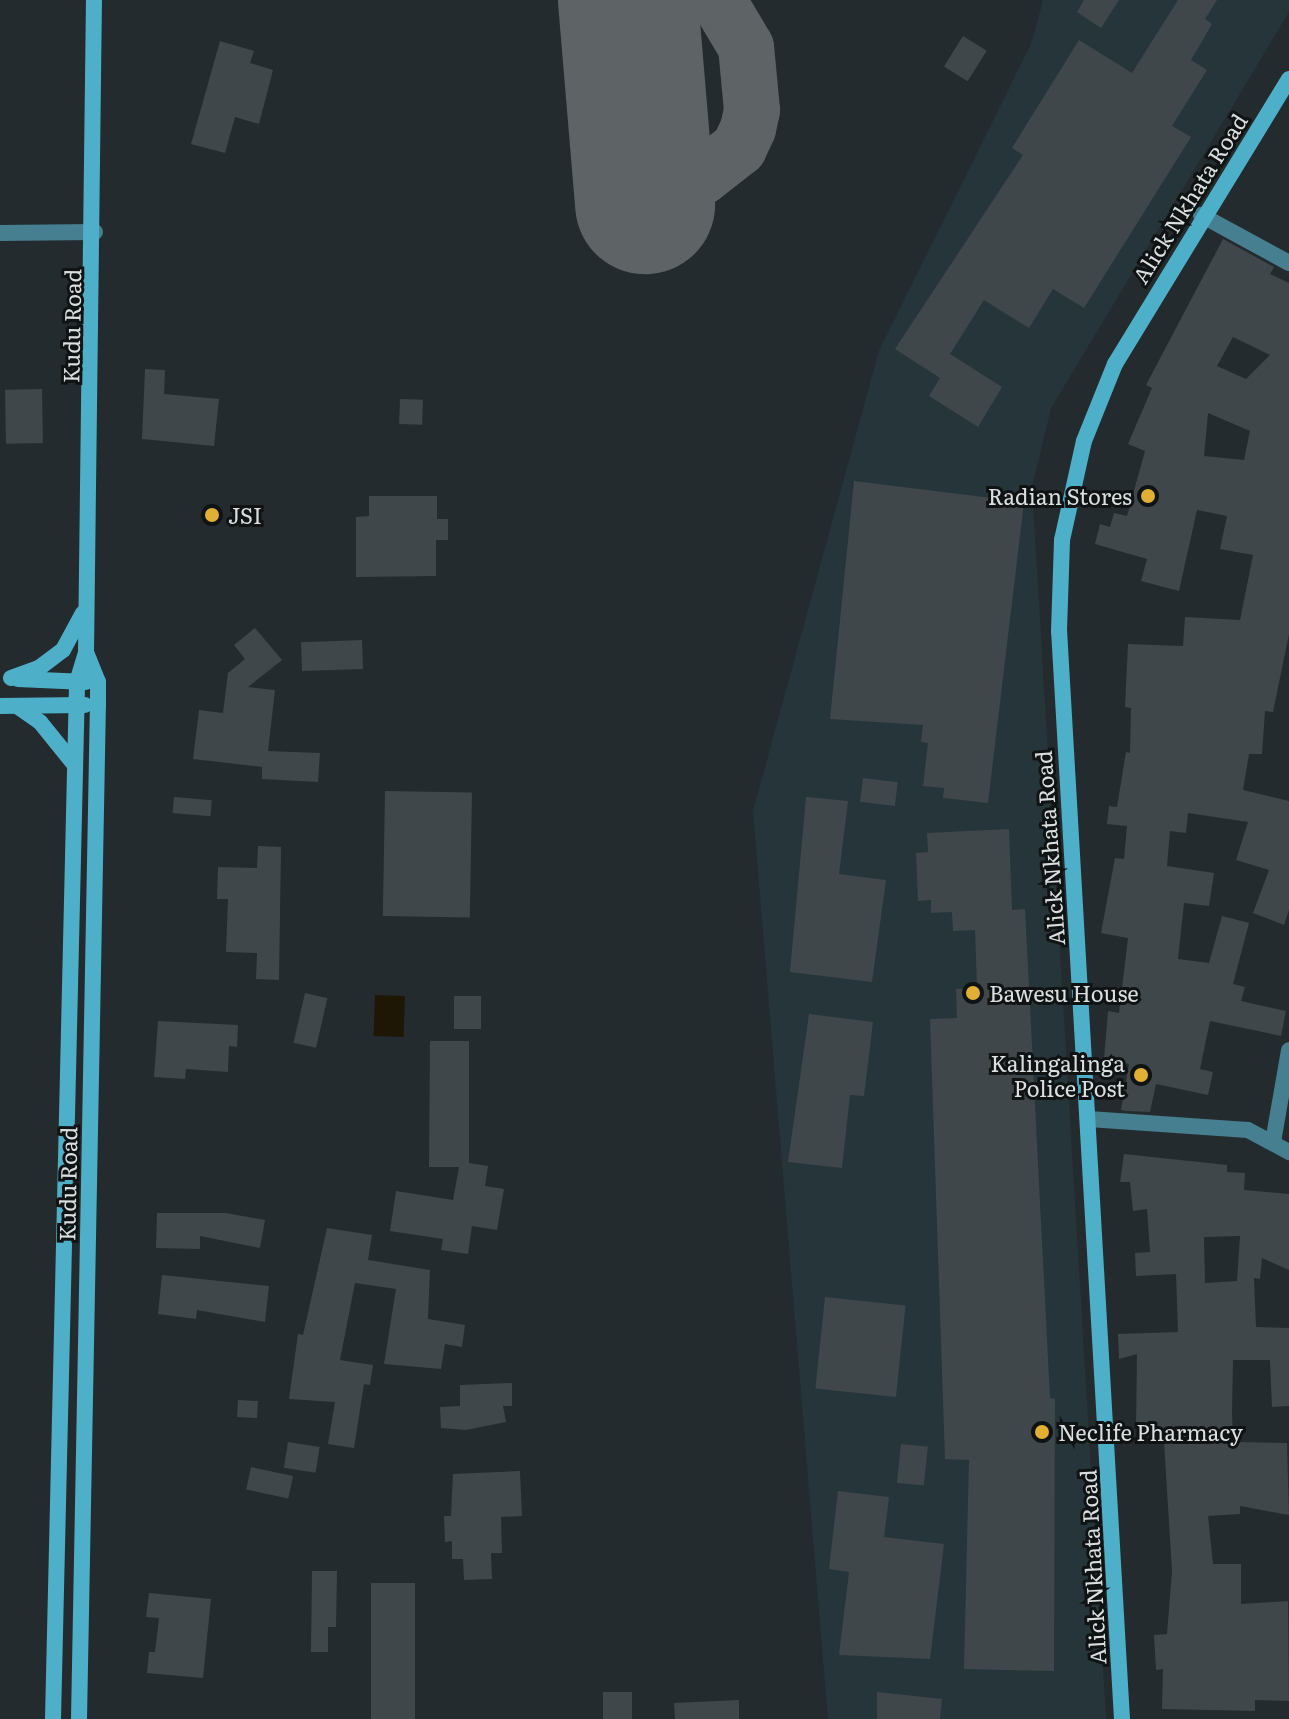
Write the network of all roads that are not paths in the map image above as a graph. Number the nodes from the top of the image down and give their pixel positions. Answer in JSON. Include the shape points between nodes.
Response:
{"nodes":[{"id":1,"x":94,"y":0,"type":"edge"},
{"id":2,"x":1289,"y":79,"type":"edge"},
{"id":3,"x":1201,"y":215,"type":"junction"},
{"id":4,"x":95,"y":232,"type":"junction"},
{"id":5,"x":0,"y":233,"type":"edge"},
{"id":6,"x":1289,"y":263,"type":"edge"},
{"id":7,"x":87,"y":597,"type":"junction"},
{"id":8,"x":86,"y":652,"type":"junction"},
{"id":9,"x":6,"y":678,"type":"edge"},
{"id":10,"x":77,"y":682,"type":"junction"},
{"id":11,"x":98,"y":682,"type":"junction"},
{"id":12,"x":76,"y":705,"type":"junction"},
{"id":13,"x":98,"y":705,"type":"junction"},
{"id":14,"x":8,"y":706,"type":"edge"},
{"id":15,"x":75,"y":765,"type":"junction"},
{"id":16,"x":1289,"y":1050,"type":"edge"},
{"id":17,"x":1089,"y":1119,"type":"junction"},
{"id":18,"x":1273,"y":1142,"type":"junction"},
{"id":19,"x":1289,"y":1152,"type":"edge"},
{"id":20,"x":53,"y":1719,"type":"edge"},
{"id":21,"x":79,"y":1719,"type":"edge"},
{"id":22,"x":1122,"y":1719,"type":"edge"}],
"edges":[{"from":1,"to":4,"type":"main road","name":"Kudu Road"},
{"from":2,"to":3,"type":"main road","name":"Alick Nkhata Road"},
{"from":3,"to":6,"type":"street"},
{"from":3,"to":17,"type":"main road","name":"Alick Nkhata Road","via":[[1134,326],[1098,402],[1074,478],[1062,540],[1059,631]]},
{"from":4,"to":5,"type":"street"},
{"from":4,"to":7,"type":"main road","name":"Kudu Road"},
{"from":7,"to":8,"type":"main road","name":"Kudu Road"},
{"from":7,"to":9,"type":"main road","via":[[79,626],[63,650],[39,668]]},
{"from":8,"to":10,"type":"main road","name":"Kudu Road"},
{"from":8,"to":11,"type":"main road","name":"Kudu Road"},
{"from":9,"to":10,"type":"main road"},
{"from":10,"to":11,"type":"main road"},
{"from":10,"to":12,"type":"main road","name":"Kudu Road"},
{"from":11,"to":13,"type":"main road","name":"Kudu Road"},
{"from":12,"to":13,"type":"main road"},
{"from":12,"to":14,"type":"main road"},
{"from":12,"to":15,"type":"main road","name":"Kudu Road"},
{"from":13,"to":21,"type":"main road","name":"Kudu Road"},
{"from":14,"to":15,"type":"main road","via":[[50,732]]},
{"from":15,"to":20,"type":"main road","name":"Kudu Road"},
{"from":16,"to":18,"type":"street"},
{"from":17,"to":18,"type":"street","via":[[1217,1126]]},
{"from":17,"to":22,"type":"main road","name":"Alick Nkhata Road"},
{"from":18,"to":19,"type":"street"}]}
